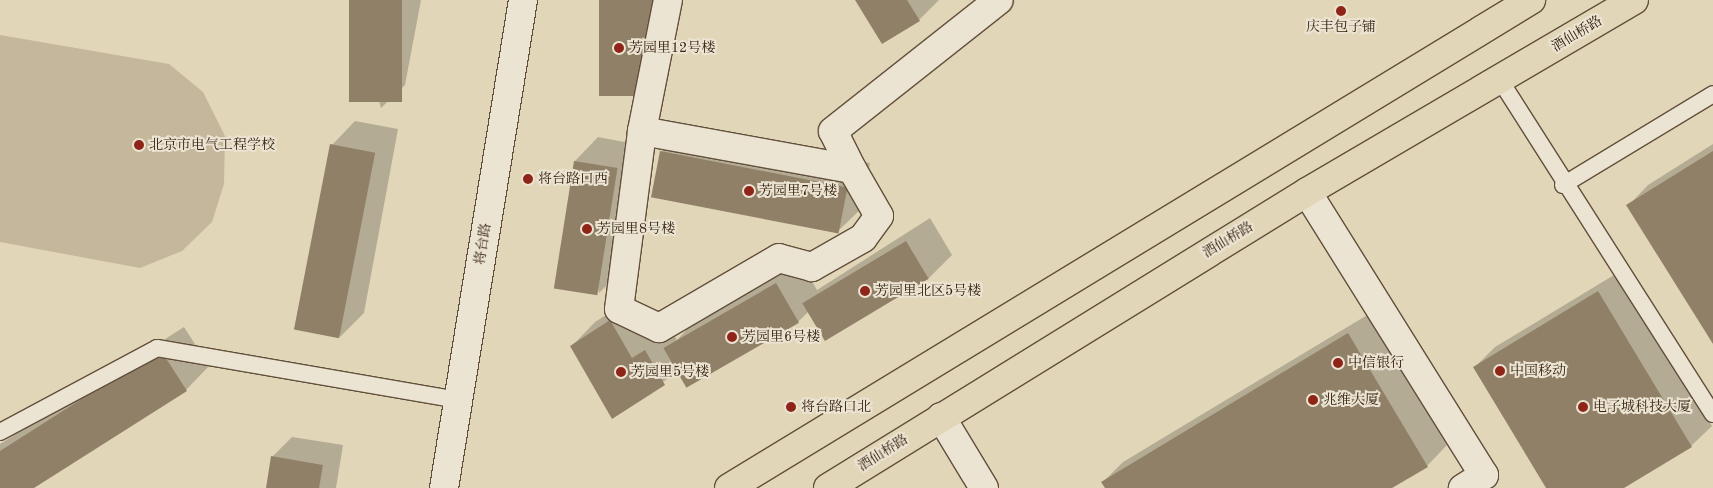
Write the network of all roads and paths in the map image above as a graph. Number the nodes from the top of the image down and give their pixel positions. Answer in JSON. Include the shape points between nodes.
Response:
{"nodes":[{"id":1,"x":523,"y":0,"type":"edge"},
{"id":2,"x":668,"y":0,"type":"edge"},
{"id":3,"x":999,"y":0,"type":"edge"},
{"id":4,"x":1634,"y":0,"type":"edge"},
{"id":5,"x":1526,"y":1,"type":"edge"},
{"id":6,"x":1500,"y":80,"type":"junction"},
{"id":7,"x":1713,"y":94,"type":"edge"},
{"id":8,"x":642,"y":131,"type":"junction"},
{"id":9,"x":852,"y":169,"type":"junction"},
{"id":10,"x":1564,"y":185,"type":"junction"},
{"id":11,"x":1307,"y":192,"type":"junction"},
{"id":12,"x":458,"y":400,"type":"junction"},
{"id":13,"x":1713,"y":414,"type":"edge"},
{"id":14,"x":941,"y":417,"type":"junction"},
{"id":15,"x":0,"y":432,"type":"edge"},
{"id":16,"x":444,"y":488,"type":"edge"},
{"id":17,"x":729,"y":488,"type":"edge"},
{"id":18,"x":828,"y":488,"type":"edge"},
{"id":19,"x":984,"y":488,"type":"edge"},
{"id":20,"x":1463,"y":488,"type":"edge"}],
"edges":[{"from":1,"to":12,"type":"street","name":"将台路"},
{"from":2,"to":8,"type":"street"},
{"from":3,"to":9,"type":"street","via":[[833,131]]},
{"from":4,"to":6,"type":"main road","name":"酒仙桥路"},
{"from":5,"to":17,"type":"main road"},
{"from":6,"to":10,"type":"lane"},
{"from":6,"to":11,"type":"main road","name":"酒仙桥路"},
{"from":7,"to":10,"type":"lane"},
{"from":8,"to":9,"type":"street"},
{"from":8,"to":9,"type":"street","via":[[619,309],[660,328],[779,258],[812,267],[863,238],[879,216]]},
{"from":10,"to":13,"type":"lane"},
{"from":11,"to":14,"type":"main road","name":"酒仙桥路"},
{"from":11,"to":20,"type":"street","via":[[1484,475]]},
{"from":12,"to":15,"type":"lane","via":[[157,348]]},
{"from":12,"to":16,"type":"street","name":"将台路"},
{"from":14,"to":18,"type":"main road","name":"酒仙桥路"},
{"from":14,"to":19,"type":"street"}]}
